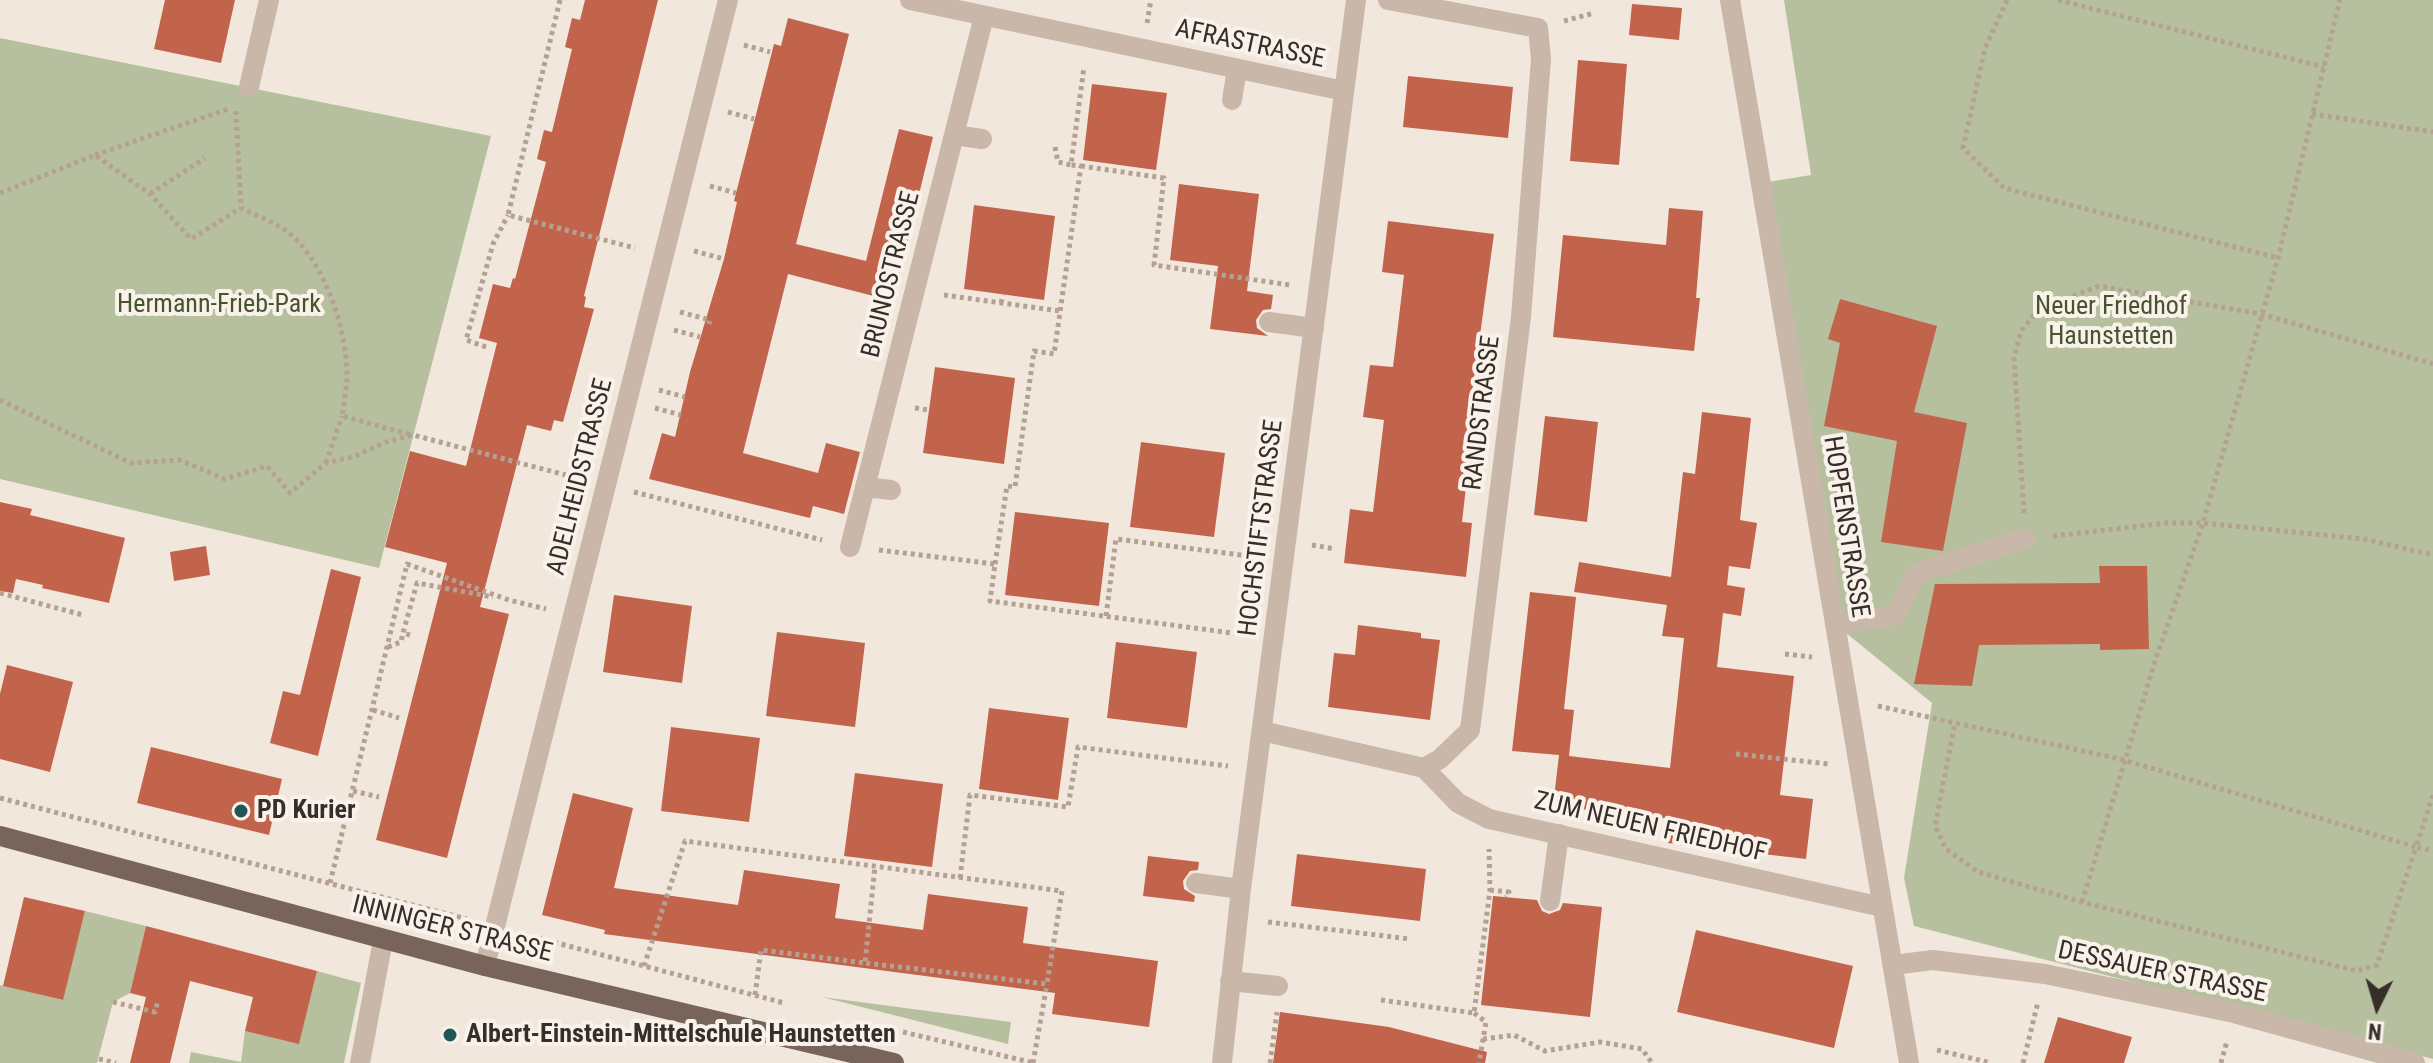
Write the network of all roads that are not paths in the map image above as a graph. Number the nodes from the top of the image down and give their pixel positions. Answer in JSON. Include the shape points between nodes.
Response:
{"nodes":[{"id":1,"x":269,"y":0,"type":"edge"},
{"id":2,"x":728,"y":0,"type":"edge"},
{"id":3,"x":910,"y":0,"type":"edge"},
{"id":4,"x":1356,"y":0,"type":"edge"},
{"id":5,"x":1388,"y":0,"type":"edge"},
{"id":6,"x":1730,"y":0,"type":"edge"},
{"id":7,"x":984,"y":16,"type":"junction"},
{"id":8,"x":1237,"y":69,"type":"junction"},
{"id":9,"x":249,"y":87,"type":"dead end"},
{"id":10,"x":1344,"y":91,"type":"junction"},
{"id":11,"x":1232,"y":100,"type":"dead end"},
{"id":12,"x":954,"y":135,"type":"junction"},
{"id":13,"x":982,"y":139,"type":"dead end"},
{"id":14,"x":1269,"y":322,"type":"dead end"},
{"id":15,"x":1314,"y":328,"type":"junction"},
{"id":16,"x":865,"y":487,"type":"junction"},
{"id":17,"x":891,"y":490,"type":"dead end"},
{"id":18,"x":2025,"y":539,"type":"road end"},
{"id":19,"x":850,"y":547,"type":"road end"},
{"id":20,"x":1835,"y":624,"type":"junction"},
{"id":21,"x":1262,"y":731,"type":"junction"},
{"id":22,"x":1424,"y":768,"type":"junction"},
{"id":23,"x":1559,"y":834,"type":"junction"},
{"id":24,"x":0,"y":836,"type":"edge"},
{"id":25,"x":1196,"y":883,"type":"dead end"},
{"id":26,"x":1241,"y":889,"type":"junction"},
{"id":27,"x":1550,"y":901,"type":"dead end"},
{"id":28,"x":1882,"y":907,"type":"junction"},
{"id":29,"x":383,"y":940,"type":"junction"},
{"id":30,"x":1893,"y":965,"type":"junction"},
{"id":31,"x":485,"y":966,"type":"junction"},
{"id":32,"x":1230,"y":981,"type":"junction"},
{"id":33,"x":1278,"y":994,"type":"road end"},
{"id":34,"x":1908,"y":1053,"type":"edge"},
{"id":35,"x":360,"y":1063,"type":"edge"},
{"id":36,"x":894,"y":1063,"type":"edge"},
{"id":37,"x":1222,"y":1063,"type":"edge"},
{"id":38,"x":2415,"y":1063,"type":"edge"}],
"edges":[{"from":1,"to":9,"type":"street"},
{"from":2,"to":31,"type":"street","name":"ADELHEIDSTRASSE"},
{"from":3,"to":7,"type":"street","name":"AFRASTRASSE"},
{"from":4,"to":10,"type":"street","name":"HOCHSTIFTSTRASSE"},
{"from":5,"to":22,"type":"street","name":"RANDSTRASSE","via":[[1538,28],[1541,59],[1521,317],[1470,730]]},
{"from":6,"to":20,"type":"street","name":"HOPFENSTRASSE"},
{"from":7,"to":8,"type":"street","name":"AFRASTRASSE"},
{"from":7,"to":12,"type":"street","name":"BRUNOSTRASSE"},
{"from":8,"to":10,"type":"street","name":"AFRASTRASSE"},
{"from":8,"to":11,"type":"street"},
{"from":10,"to":15,"type":"street","name":"HOCHSTIFTSTRASSE"},
{"from":12,"to":13,"type":"street"},
{"from":12,"to":16,"type":"street","name":"BRUNOSTRASSE"},
{"from":14,"to":15,"type":"street"},
{"from":15,"to":21,"type":"street","name":"HOCHSTIFTSTRASSE"},
{"from":16,"to":17,"type":"street"},
{"from":16,"to":19,"type":"street","name":"BRUNOSTRASSE"},
{"from":18,"to":20,"type":"street","via":[[1917,573],[1895,615]]},
{"from":20,"to":28,"type":"street","name":"HOPFENSTRASSE"},
{"from":21,"to":22,"type":"street"},
{"from":21,"to":26,"type":"street","name":"HOCHSTIFTSTRASSE"},
{"from":22,"to":23,"type":"street","name":"ZUM NEUEN FRIEDHOF","via":[[1458,803],[1489,819]]},
{"from":23,"to":27,"type":"street"},
{"from":23,"to":28,"type":"street","name":"ZUM NEUEN FRIEDHOF"},
{"from":24,"to":29,"type":"main road","name":"INNINGER STRASSE"},
{"from":25,"to":26,"type":"street"},
{"from":26,"to":32,"type":"street","name":"HOCHSTIFTSTRASSE"},
{"from":28,"to":30,"type":"street","name":"HOPFENSTRASSE"},
{"from":29,"to":31,"type":"main road","name":"INNINGER STRASSE"},
{"from":29,"to":35,"type":"street"},
{"from":30,"to":34,"type":"street","name":"HOPFENSTRASSE"},
{"from":30,"to":38,"type":"street","name":"DESSAUER STRASSE","via":[[1933,960],[2045,974],[2234,1013]]},
{"from":31,"to":36,"type":"main road","name":"INNINGER STRASSE"},
{"from":32,"to":33,"type":"street"},
{"from":32,"to":37,"type":"street","name":"HOCHSTIFTSTRASSE"}]}
